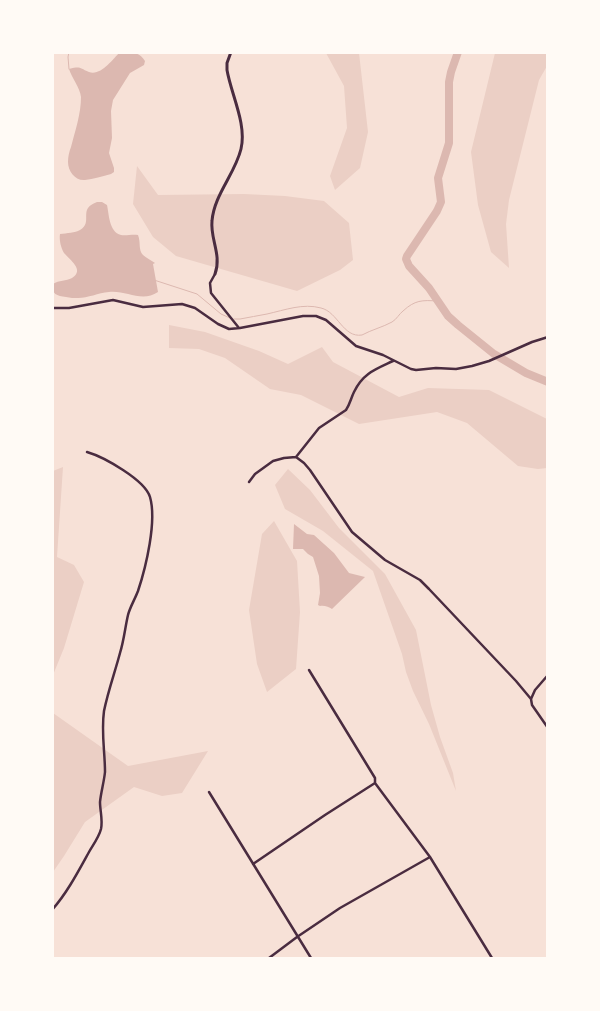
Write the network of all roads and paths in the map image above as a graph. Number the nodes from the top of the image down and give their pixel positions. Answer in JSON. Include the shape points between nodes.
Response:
{"nodes":[{"id":1,"x":231,"y":52,"type":"edge"},
{"id":2,"x":215,"y":274,"type":"joint"},
{"id":3,"x":52,"y":308,"type":"edge"},
{"id":4,"x":240,"y":328,"type":"junction"},
{"id":5,"x":548,"y":337,"type":"edge"},
{"id":6,"x":394,"y":360,"type":"junction"},
{"id":7,"x":87,"y":452,"type":"dead end"},
{"id":8,"x":296,"y":457,"type":"junction"},
{"id":9,"x":249,"y":482,"type":"dead end"},
{"id":10,"x":309,"y":670,"type":"dead end"},
{"id":11,"x":548,"y":675,"type":"edge"},
{"id":12,"x":531,"y":699,"type":"junction"},
{"id":13,"x":548,"y":728,"type":"edge"},
{"id":14,"x":375,"y":783,"type":"junction"},
{"id":15,"x":209,"y":792,"type":"dead end"},
{"id":16,"x":430,"y":857,"type":"junction"},
{"id":17,"x":253,"y":864,"type":"junction"},
{"id":18,"x":52,"y":910,"type":"edge"},
{"id":19,"x":297,"y":937,"type":"junction"},
{"id":20,"x":269,"y":958,"type":"edge"},
{"id":21,"x":311,"y":958,"type":"edge"},
{"id":22,"x":492,"y":958,"type":"edge"}],
"edges":[{"from":1,"to":2,"type":"street","via":[[227,70],[242,140],[237,161],[212,214],[218,261]]},
{"from":2,"to":4,"type":"street","via":[[210,293]]},
{"from":3,"to":4,"type":"street","via":[[113,300],[144,307],[182,304],[195,308],[226,329]]},
{"from":4,"to":6,"type":"street","via":[[316,316],[326,320],[356,346]]},
{"from":5,"to":6,"type":"street","via":[[460,369],[416,370]]},
{"from":6,"to":8,"type":"street","via":[[366,375],[346,410],[319,428]]},
{"from":7,"to":18,"type":"street","via":[[107,460],[146,488],[152,506],[150,538],[105,710],[105,770],[100,801],[102,832]]},
{"from":8,"to":9,"type":"street","via":[[273,461]]},
{"from":8,"to":12,"type":"street","via":[[310,470],[352,532],[385,560],[429,588]]},
{"from":10,"to":14,"type":"street","via":[[375,778]]},
{"from":11,"to":12,"type":"street","via":[[534,690]]},
{"from":12,"to":13,"type":"street"},
{"from":14,"to":16,"type":"street"},
{"from":14,"to":17,"type":"street"},
{"from":15,"to":17,"type":"street"},
{"from":16,"to":19,"type":"street","via":[[340,908]]},
{"from":16,"to":22,"type":"street"},
{"from":17,"to":19,"type":"street"},
{"from":19,"to":20,"type":"street"},
{"from":19,"to":21,"type":"street"}]}
